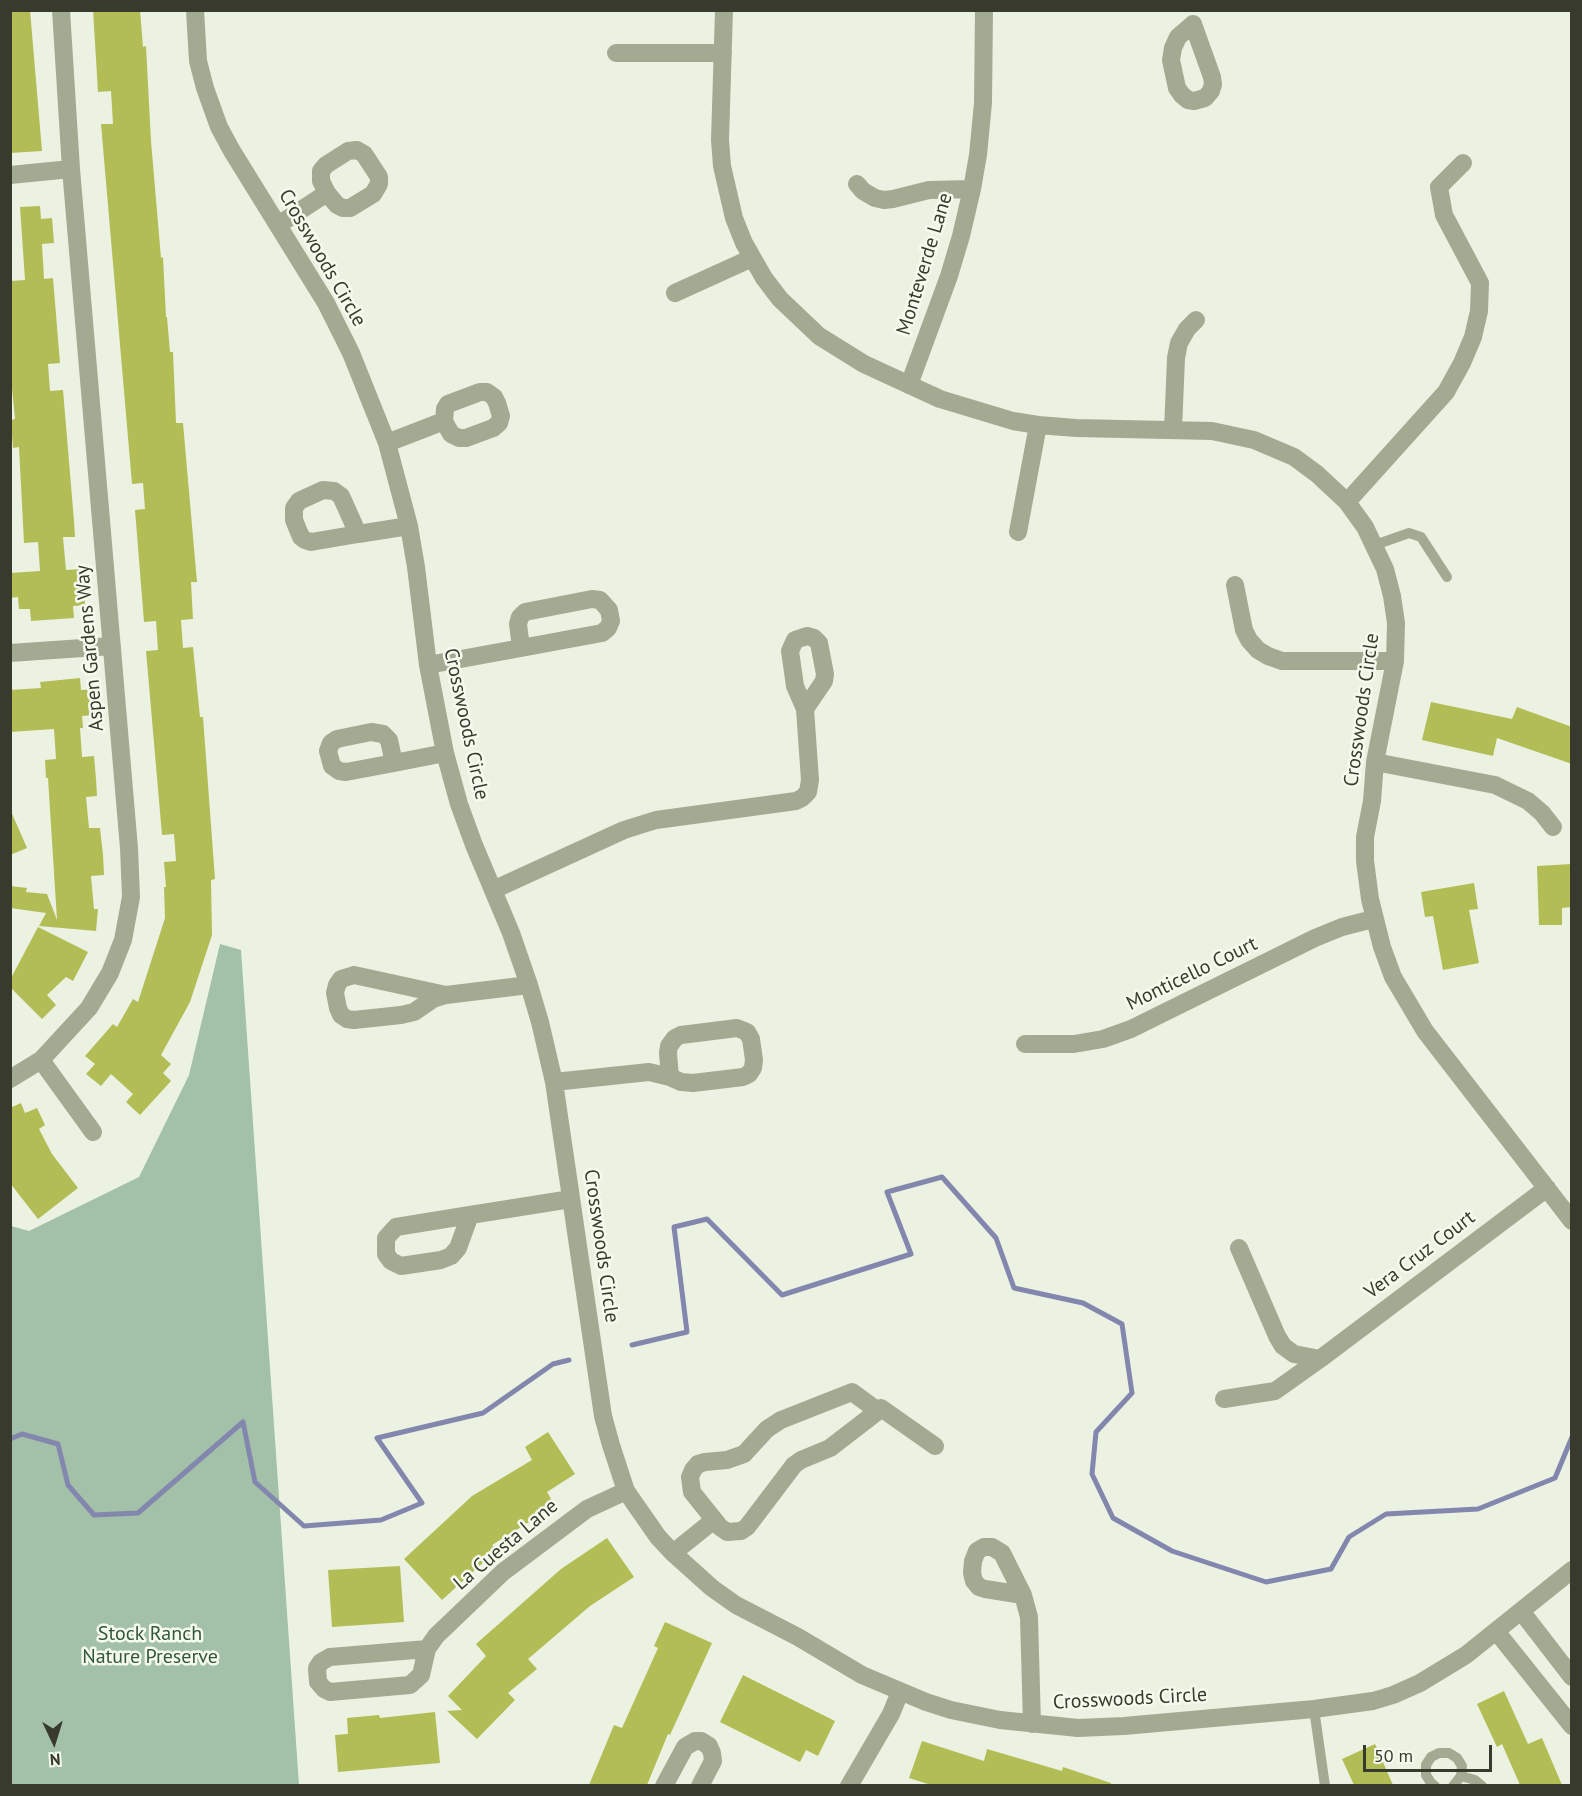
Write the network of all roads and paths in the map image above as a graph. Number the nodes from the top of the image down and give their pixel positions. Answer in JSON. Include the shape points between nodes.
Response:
{"nodes":[{"id":1,"x":61,"y":10,"type":"edge"},
{"id":2,"x":195,"y":10,"type":"edge"},
{"id":3,"x":724,"y":10,"type":"edge"},
{"id":4,"x":984,"y":10,"type":"edge"},
{"id":5,"x":616,"y":53,"type":"dead end"},
{"id":6,"x":723,"y":53,"type":"junction"},
{"id":7,"x":1463,"y":163,"type":"dead end"},
{"id":8,"x":71,"y":169,"type":"junction"},
{"id":9,"x":10,"y":175,"type":"edge"},
{"id":10,"x":857,"y":183,"type":"dead end"},
{"id":11,"x":972,"y":189,"type":"junction"},
{"id":12,"x":327,"y":193,"type":"dead end"},
{"id":13,"x":278,"y":225,"type":"junction"},
{"id":14,"x":752,"y":258,"type":"junction"},
{"id":15,"x":675,"y":293,"type":"dead end"},
{"id":16,"x":1196,"y":320,"type":"dead end"},
{"id":17,"x":909,"y":385,"type":"junction"},
{"id":18,"x":444,"y":421,"type":"dead end"},
{"id":19,"x":1038,"y":426,"type":"junction"},
{"id":20,"x":1173,"y":430,"type":"junction"},
{"id":21,"x":387,"y":443,"type":"junction"},
{"id":22,"x":1347,"y":502,"type":"junction"},
{"id":23,"x":409,"y":526,"type":"junction"},
{"id":24,"x":1018,"y":532,"type":"dead end"},
{"id":25,"x":358,"y":534,"type":"dead end"},
{"id":26,"x":1375,"y":545,"type":"junction"},
{"id":27,"x":1447,"y":577,"type":"dead end"},
{"id":28,"x":1235,"y":585,"type":"dead end"},
{"id":29,"x":112,"y":646,"type":"junction"},
{"id":30,"x":521,"y":648,"type":"junction"},
{"id":31,"x":10,"y":653,"type":"edge"},
{"id":32,"x":1395,"y":661,"type":"junction"},
{"id":33,"x":428,"y":665,"type":"junction"},
{"id":34,"x":805,"y":709,"type":"dead end"},
{"id":35,"x":445,"y":753,"type":"junction"},
{"id":36,"x":1375,"y":762,"type":"junction"},
{"id":37,"x":393,"y":763,"type":"dead end"},
{"id":38,"x":1553,"y":827,"type":"dead end"},
{"id":39,"x":493,"y":890,"type":"junction"},
{"id":40,"x":1373,"y":919,"type":"junction"},
{"id":41,"x":529,"y":985,"type":"junction"},
{"id":42,"x":446,"y":995,"type":"junction"},
{"id":43,"x":1026,"y":1044,"type":"dead end"},
{"id":44,"x":41,"y":1060,"type":"junction"},
{"id":45,"x":670,"y":1077,"type":"junction"},
{"id":46,"x":10,"y":1079,"type":"edge"},
{"id":47,"x":554,"y":1082,"type":"junction"},
{"id":48,"x":93,"y":1132,"type":"dead end"},
{"id":49,"x":1547,"y":1188,"type":"junction"},
{"id":50,"x":572,"y":1199,"type":"junction"},
{"id":51,"x":470,"y":1215,"type":"dead end"},
{"id":52,"x":1572,"y":1221,"type":"edge"},
{"id":53,"x":1239,"y":1248,"type":"dead end"},
{"id":54,"x":1320,"y":1359,"type":"junction"},
{"id":55,"x":1224,"y":1399,"type":"dead end"},
{"id":56,"x":878,"y":1411,"type":"junction"},
{"id":57,"x":935,"y":1446,"type":"dead end"},
{"id":58,"x":626,"y":1491,"type":"junction"},
{"id":59,"x":714,"y":1520,"type":"junction"},
{"id":60,"x":673,"y":1553,"type":"junction"},
{"id":61,"x":1572,"y":1570,"type":"edge"},
{"id":62,"x":1023,"y":1595,"type":"dead end"},
{"id":63,"x":1521,"y":1611,"type":"junction"},
{"id":64,"x":1496,"y":1631,"type":"junction"},
{"id":65,"x":427,"y":1649,"type":"junction"},
{"id":66,"x":1572,"y":1677,"type":"edge"},
{"id":67,"x":900,"y":1692,"type":"junction"},
{"id":68,"x":1314,"y":1709,"type":"junction"},
{"id":69,"x":1032,"y":1724,"type":"junction"},
{"id":70,"x":1572,"y":1726,"type":"edge"},
{"id":71,"x":1461,"y":1776,"type":"junction"},
{"id":72,"x":855,"y":1783,"type":"edge"},
{"id":73,"x":664,"y":1785,"type":"edge"},
{"id":74,"x":700,"y":1785,"type":"edge"},
{"id":75,"x":1325,"y":1785,"type":"edge"},
{"id":76,"x":1435,"y":1785,"type":"edge"},
{"id":77,"x":1452,"y":1785,"type":"edge"},
{"id":78,"x":1482,"y":1785,"type":"edge"}],
"edges":[{"from":1,"to":8,"type":"street","name":"Aspen Gardens Way"},
{"from":2,"to":13,"type":"street","name":"Crosswoods Circle","via":[[198,60],[219,127]]},
{"from":3,"to":6,"type":"street","name":"Crosswoods Circle"},
{"from":4,"to":11,"type":"street","name":"Monteverde Lane","via":[[983,103]]},
{"from":5,"to":6,"type":"street"},
{"from":6,"to":14,"type":"street","name":"Crosswoods Circle","via":[[722,166],[734,218]]},
{"from":7,"to":22,"type":"street","via":[[1439,187],[1444,215],[1480,284],[1473,337],[1446,392]]},
{"from":8,"to":9,"type":"street"},
{"from":8,"to":29,"type":"street","name":"Aspen Gardens Way"},
{"from":10,"to":11,"type":"street","via":[[863,191],[884,200],[929,190]]},
{"from":11,"to":17,"type":"street","name":"Monteverde Lane","via":[[961,236]]},
{"from":12,"to":13,"type":"street"},
{"from":13,"to":21,"type":"street","name":"Crosswoods Circle","via":[[326,303],[351,353]]},
{"from":14,"to":15,"type":"street"},
{"from":14,"to":17,"type":"street","name":"Crosswoods Circle","via":[[780,299],[819,336]]},
{"from":16,"to":20,"type":"street","via":[[1179,343]]},
{"from":17,"to":19,"type":"street","name":"Crosswoods Circle","via":[[971,410]]},
{"from":18,"to":21,"type":"street"},
{"from":19,"to":20,"type":"street","name":"Crosswoods Circle"},
{"from":19,"to":24,"type":"street"},
{"from":20,"to":22,"type":"street","name":"Crosswoods Circle","via":[[1240,436],[1281,451],[1317,474]]},
{"from":21,"to":23,"type":"street","name":"Crosswoods Circle"},
{"from":22,"to":26,"type":"street","name":"Crosswoods Circle"},
{"from":23,"to":25,"type":"street"},
{"from":23,"to":33,"type":"street","name":"Crosswoods Circle"},
{"from":26,"to":27,"type":"lane","via":[[1409,533],[1421,537]]},
{"from":26,"to":32,"type":"street","name":"Crosswoods Circle","via":[[1392,596]]},
{"from":28,"to":32,"type":"street","via":[[1244,630],[1257,650],[1268,656],[1282,661]]},
{"from":29,"to":31,"type":"street"},
{"from":29,"to":44,"type":"street","name":"Aspen Gardens Way","via":[[131,897],[123,940],[110,973],[89,1008]]},
{"from":30,"to":30,"type":"street","via":[[518,624],[525,612],[592,599],[600,600],[609,610],[611,621],[602,633]]},
{"from":30,"to":33,"type":"street"},
{"from":32,"to":36,"type":"street","name":"Crosswoods Circle"},
{"from":33,"to":35,"type":"street","name":"Crosswoods Circle"},
{"from":34,"to":39,"type":"street","via":[[810,780],[808,792],[802,798],[656,820],[624,830]]},
{"from":35,"to":37,"type":"street"},
{"from":35,"to":39,"type":"street","name":"Crosswoods Circle","via":[[459,804]]},
{"from":36,"to":38,"type":"street","via":[[1495,785],[1528,801]]},
{"from":36,"to":40,"type":"street","name":"Crosswoods Circle","via":[[1365,837]]},
{"from":39,"to":41,"type":"street","name":"Crosswoods Circle"},
{"from":40,"to":43,"type":"street","name":"Monticello Court","via":[[1315,938],[1131,1029],[1074,1044]]},
{"from":40,"to":49,"type":"street","name":"Crosswoods Circle","via":[[1393,977],[1408,1005]]},
{"from":41,"to":42,"type":"street"},
{"from":41,"to":47,"type":"street","name":"Crosswoods Circle"},
{"from":42,"to":42,"type":"street","via":[[414,1012],[354,1020],[341,1015],[335,993],[341,979],[354,975]]},
{"from":44,"to":46,"type":"street","name":"Aspen Gardens Way"},
{"from":44,"to":48,"type":"street"},
{"from":45,"to":45,"type":"street","via":[[693,1083],[743,1077],[753,1068],[751,1039],[747,1032],[736,1028],[681,1035],[669,1046]]},
{"from":45,"to":47,"type":"street","via":[[649,1072]]},
{"from":47,"to":50,"type":"street","name":"Crosswoods Circle"},
{"from":49,"to":52,"type":"street","name":"Crosswoods Circle"},
{"from":49,"to":54,"type":"street","name":"Vera Cruz Court"},
{"from":50,"to":51,"type":"street"},
{"from":50,"to":58,"type":"street","name":"Crosswoods Circle","via":[[603,1416]]},
{"from":53,"to":54,"type":"street","via":[[1283,1346],[1294,1354]]},
{"from":54,"to":55,"type":"street","name":"Vera Cruz Court","via":[[1275,1391]]},
{"from":56,"to":57,"type":"street","via":[[881,1408]]},
{"from":56,"to":59,"type":"street","via":[[830,1449],[794,1465],[741,1531],[727,1532]]},
{"from":56,"to":59,"type":"street","via":[[852,1392],[781,1420],[744,1454],[698,1464],[689,1484]]},
{"from":58,"to":60,"type":"street","name":"Crosswoods Circle"},
{"from":58,"to":65,"type":"street","name":"La Cuesta Lane","via":[[586,1509],[503,1572]]},
{"from":59,"to":60,"type":"street"},
{"from":60,"to":67,"type":"street","name":"Crosswoods Circle","via":[[736,1605]]},
{"from":61,"to":63,"type":"street","name":"Crosswoods Circle"},
{"from":62,"to":69,"type":"street","via":[[1029,1617]]},
{"from":63,"to":64,"type":"street","name":"Crosswoods Circle"},
{"from":63,"to":66,"type":"street"},
{"from":64,"to":68,"type":"street","name":"Crosswoods Circle","via":[[1443,1670],[1411,1687],[1373,1701]]},
{"from":64,"to":70,"type":"street"},
{"from":65,"to":65,"type":"street","name":"La Cuesta Lane","via":[[421,1675],[410,1685],[330,1692],[318,1682],[317,1668],[330,1657]]},
{"from":67,"to":69,"type":"street","name":"Crosswoods Circle","via":[[951,1710]]},
{"from":67,"to":72,"type":"street"},
{"from":68,"to":69,"type":"street","name":"Crosswoods Circle","via":[[1124,1726]]},
{"from":68,"to":75,"type":"lane"},
{"from":71,"to":76,"type":"lane","via":[[1462,1766],[1457,1758],[1439,1753],[1426,1766],[1426,1775]]},
{"from":71,"to":77,"type":"lane"},
{"from":71,"to":78,"type":"lane"},
{"from":73,"to":74,"type":"street","via":[[685,1747],[701,1741],[709,1746],[712,1761]]}]}
